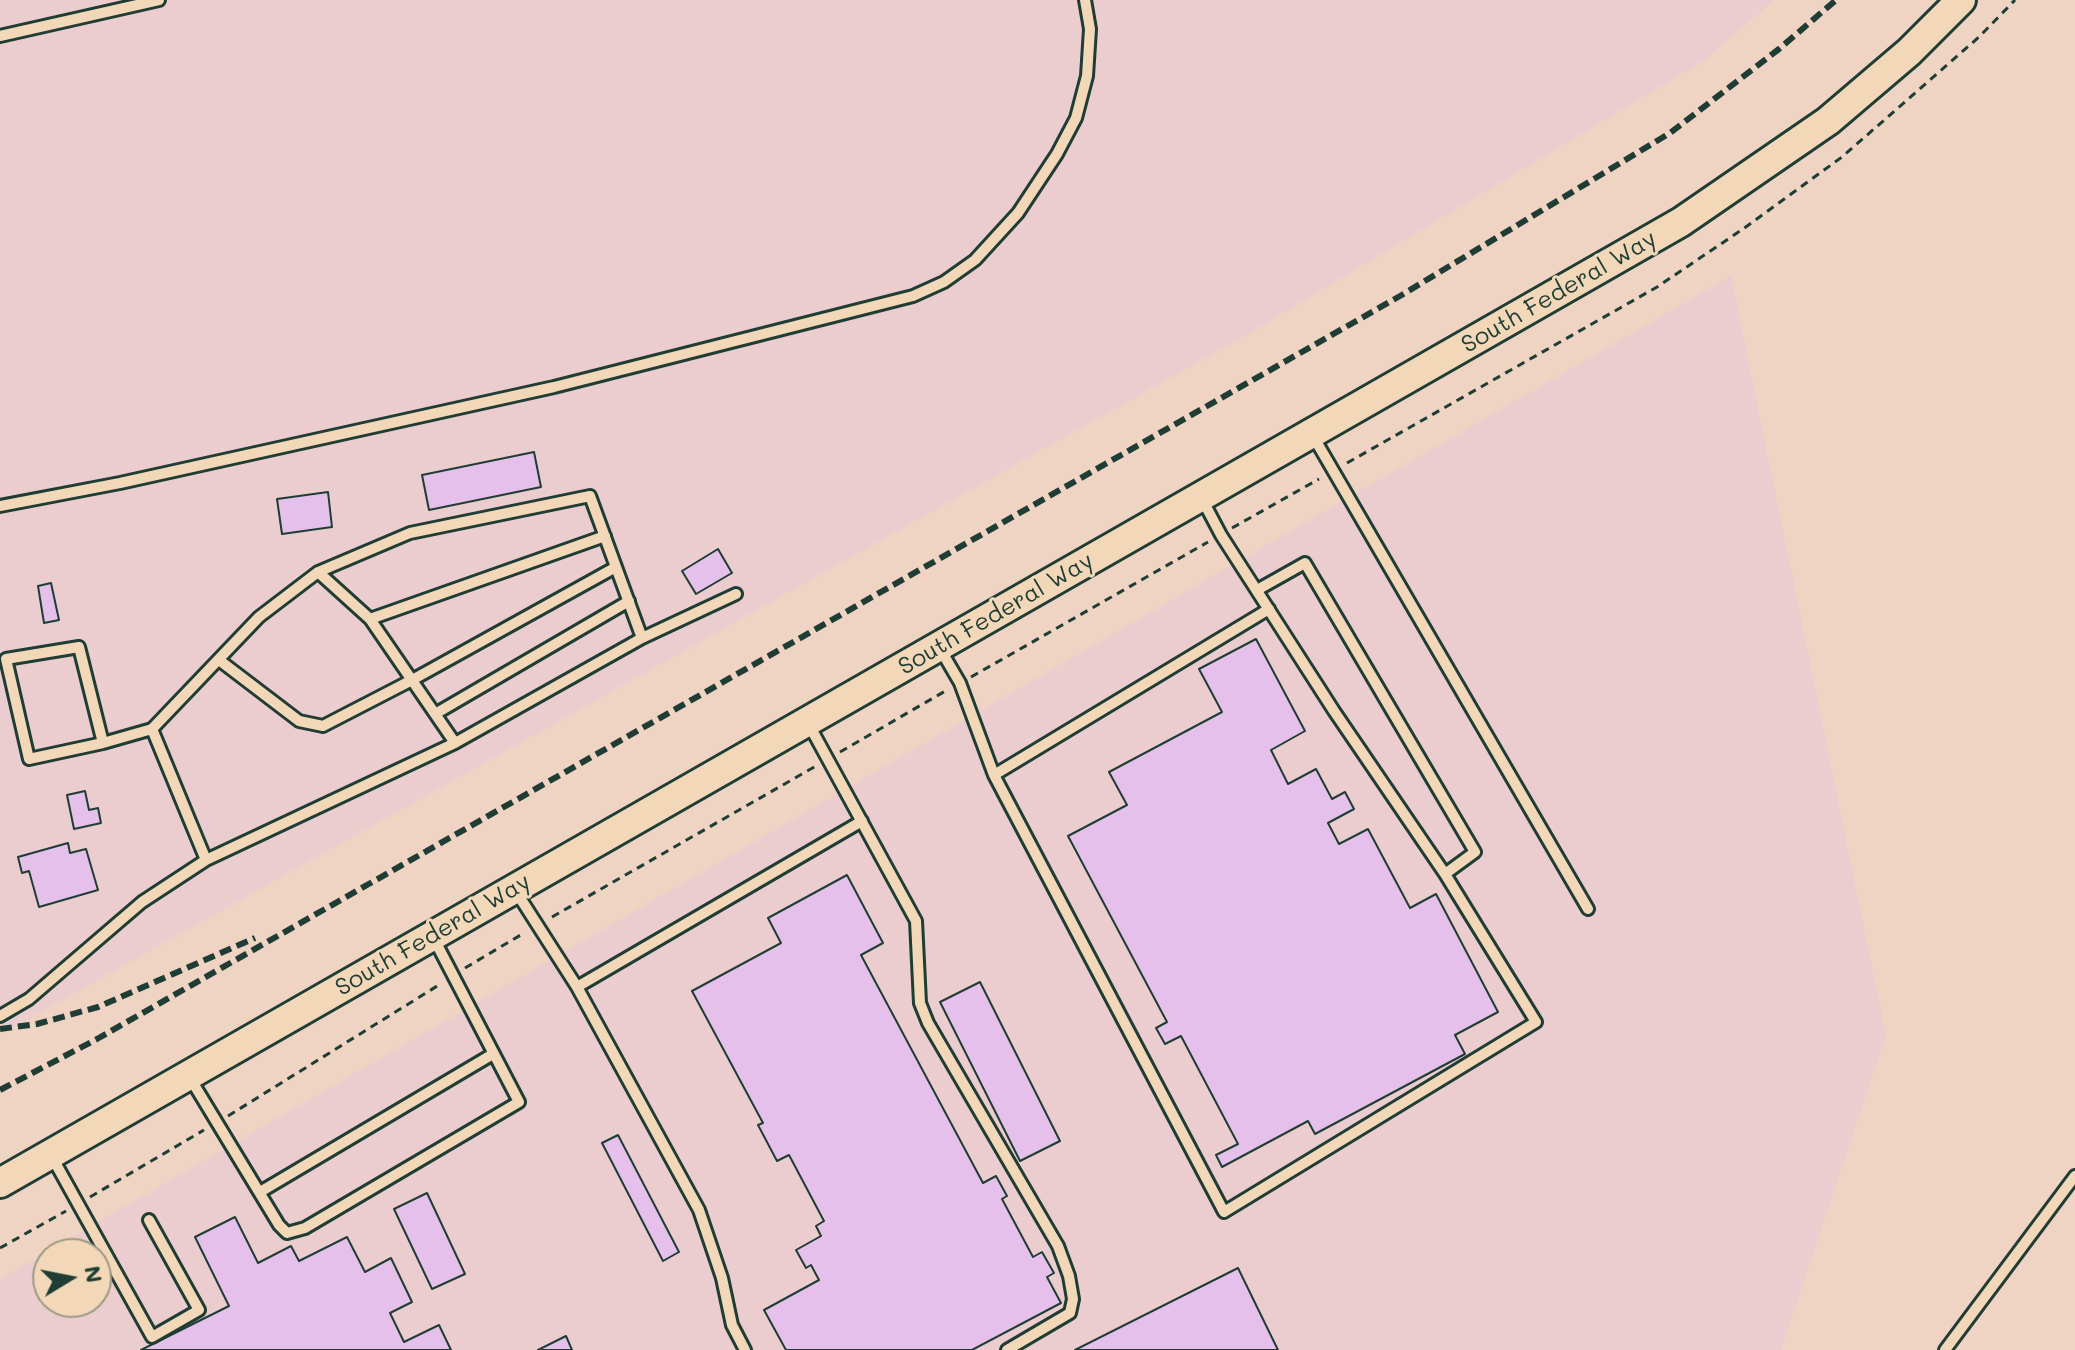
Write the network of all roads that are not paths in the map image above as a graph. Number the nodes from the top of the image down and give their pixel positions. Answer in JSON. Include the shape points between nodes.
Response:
{"nodes":[{"id":1,"x":159,"y":0,"type":"edge"},
{"id":2,"x":1085,"y":0,"type":"edge"},
{"id":3,"x":1961,"y":0,"type":"edge"},
{"id":4,"x":0,"y":36,"type":"edge"},
{"id":5,"x":1312,"y":434,"type":"junction"},
{"id":6,"x":1201,"y":498,"type":"junction"},
{"id":7,"x":0,"y":506,"type":"edge"},
{"id":8,"x":605,"y":536,"type":"junction"},
{"id":9,"x":616,"y":567,"type":"junction"},
{"id":10,"x":318,"y":572,"type":"junction"},
{"id":11,"x":1257,"y":590,"type":"junction"},
{"id":12,"x":736,"y":594,"type":"dead end"},
{"id":13,"x":629,"y":601,"type":"junction"},
{"id":14,"x":1269,"y":609,"type":"junction"},
{"id":15,"x":370,"y":619,"type":"junction"},
{"id":16,"x":642,"y":638,"type":"junction"},
{"id":17,"x":939,"y":647,"type":"junction"},
{"id":18,"x":219,"y":660,"type":"junction"},
{"id":19,"x":412,"y":680,"type":"junction"},
{"id":20,"x":435,"y":714,"type":"junction"},
{"id":21,"x":808,"y":721,"type":"junction"},
{"id":22,"x":152,"y":729,"type":"junction"},
{"id":23,"x":103,"y":743,"type":"junction"},
{"id":24,"x":455,"y":743,"type":"junction"},
{"id":25,"x":994,"y":775,"type":"junction"},
{"id":26,"x":862,"y":821,"type":"junction"},
{"id":27,"x":206,"y":860,"type":"junction"},
{"id":28,"x":1445,"y":874,"type":"junction"},
{"id":29,"x":514,"y":889,"type":"junction"},
{"id":30,"x":1588,"y":909,"type":"dead end"},
{"id":31,"x":432,"y":936,"type":"junction"},
{"id":32,"x":577,"y":987,"type":"junction"},
{"id":33,"x":0,"y":1016,"type":"edge"},
{"id":34,"x":493,"y":1054,"type":"junction"},
{"id":35,"x":188,"y":1075,"type":"junction"},
{"id":36,"x":50,"y":1154,"type":"junction"},
{"id":37,"x":2075,"y":1176,"type":"edge"},
{"id":38,"x":0,"y":1183,"type":"edge"},
{"id":39,"x":260,"y":1192,"type":"junction"},
{"id":40,"x":149,"y":1220,"type":"dead end"},
{"id":41,"x":745,"y":1350,"type":"edge"},
{"id":42,"x":1007,"y":1350,"type":"edge"},
{"id":43,"x":1945,"y":1350,"type":"edge"}],
"edges":[{"from":1,"to":4,"type":"lane"},
{"from":2,"to":7,"type":"lane","via":[[1090,29],[1087,76],[1076,118],[1018,213],[975,260],[944,282],[913,296],[554,387]]},
{"from":3,"to":5,"type":"main road","name":"South Federal Way","via":[[1828,121],[1681,222]]},
{"from":5,"to":6,"type":"main road","name":"South Federal Way"},
{"from":5,"to":30,"type":"lane"},
{"from":6,"to":11,"type":"lane"},
{"from":6,"to":17,"type":"main road","name":"South Federal Way"},
{"from":8,"to":9,"type":"lane"},
{"from":8,"to":10,"type":"lane","via":[[590,496],[410,533]]},
{"from":8,"to":15,"type":"lane"},
{"from":9,"to":13,"type":"lane"},
{"from":9,"to":19,"type":"lane"},
{"from":10,"to":15,"type":"lane"},
{"from":10,"to":18,"type":"lane","via":[[259,617]]},
{"from":11,"to":14,"type":"lane"},
{"from":11,"to":28,"type":"lane","via":[[1305,563],[1475,852]]},
{"from":12,"to":16,"type":"lane"},
{"from":13,"to":16,"type":"lane"},
{"from":13,"to":20,"type":"lane"},
{"from":14,"to":25,"type":"lane"},
{"from":14,"to":28,"type":"lane"},
{"from":15,"to":19,"type":"lane"},
{"from":16,"to":24,"type":"lane"},
{"from":17,"to":21,"type":"main road","name":"South Federal Way"},
{"from":17,"to":25,"type":"lane","via":[[960,683]]},
{"from":18,"to":19,"type":"lane","via":[[299,721],[323,726]]},
{"from":18,"to":22,"type":"lane"},
{"from":19,"to":20,"type":"lane"},
{"from":20,"to":24,"type":"lane"},
{"from":21,"to":26,"type":"lane"},
{"from":21,"to":29,"type":"main road","name":"South Federal Way"},
{"from":22,"to":23,"type":"lane"},
{"from":22,"to":27,"type":"lane"},
{"from":23,"to":23,"type":"lane","via":[[29,759],[6,659],[79,647]]},
{"from":24,"to":27,"type":"lane"},
{"from":25,"to":28,"type":"lane","via":[[1224,1212],[1536,1022]]},
{"from":26,"to":32,"type":"lane"},
{"from":26,"to":42,"type":"lane","via":[[916,921],[920,1003],[928,1023],[1058,1246],[1069,1276],[1070,1313]]},
{"from":27,"to":33,"type":"lane","via":[[142,902],[29,999]]},
{"from":29,"to":31,"type":"main road","name":"South Federal Way"},
{"from":29,"to":32,"type":"lane"},
{"from":31,"to":34,"type":"lane"},
{"from":31,"to":35,"type":"main road","name":"South Federal Way"},
{"from":32,"to":41,"type":"lane","via":[[699,1210],[732,1325]]},
{"from":34,"to":39,"type":"lane"},
{"from":34,"to":39,"type":"lane","via":[[519,1102],[305,1228],[287,1233]]},
{"from":35,"to":36,"type":"main road","name":"South Federal Way"},
{"from":35,"to":39,"type":"lane"},
{"from":36,"to":38,"type":"main road","name":"South Federal Way"},
{"from":36,"to":40,"type":"lane","via":[[152,1337],[199,1310]]},
{"from":37,"to":43,"type":"lane"}]}
